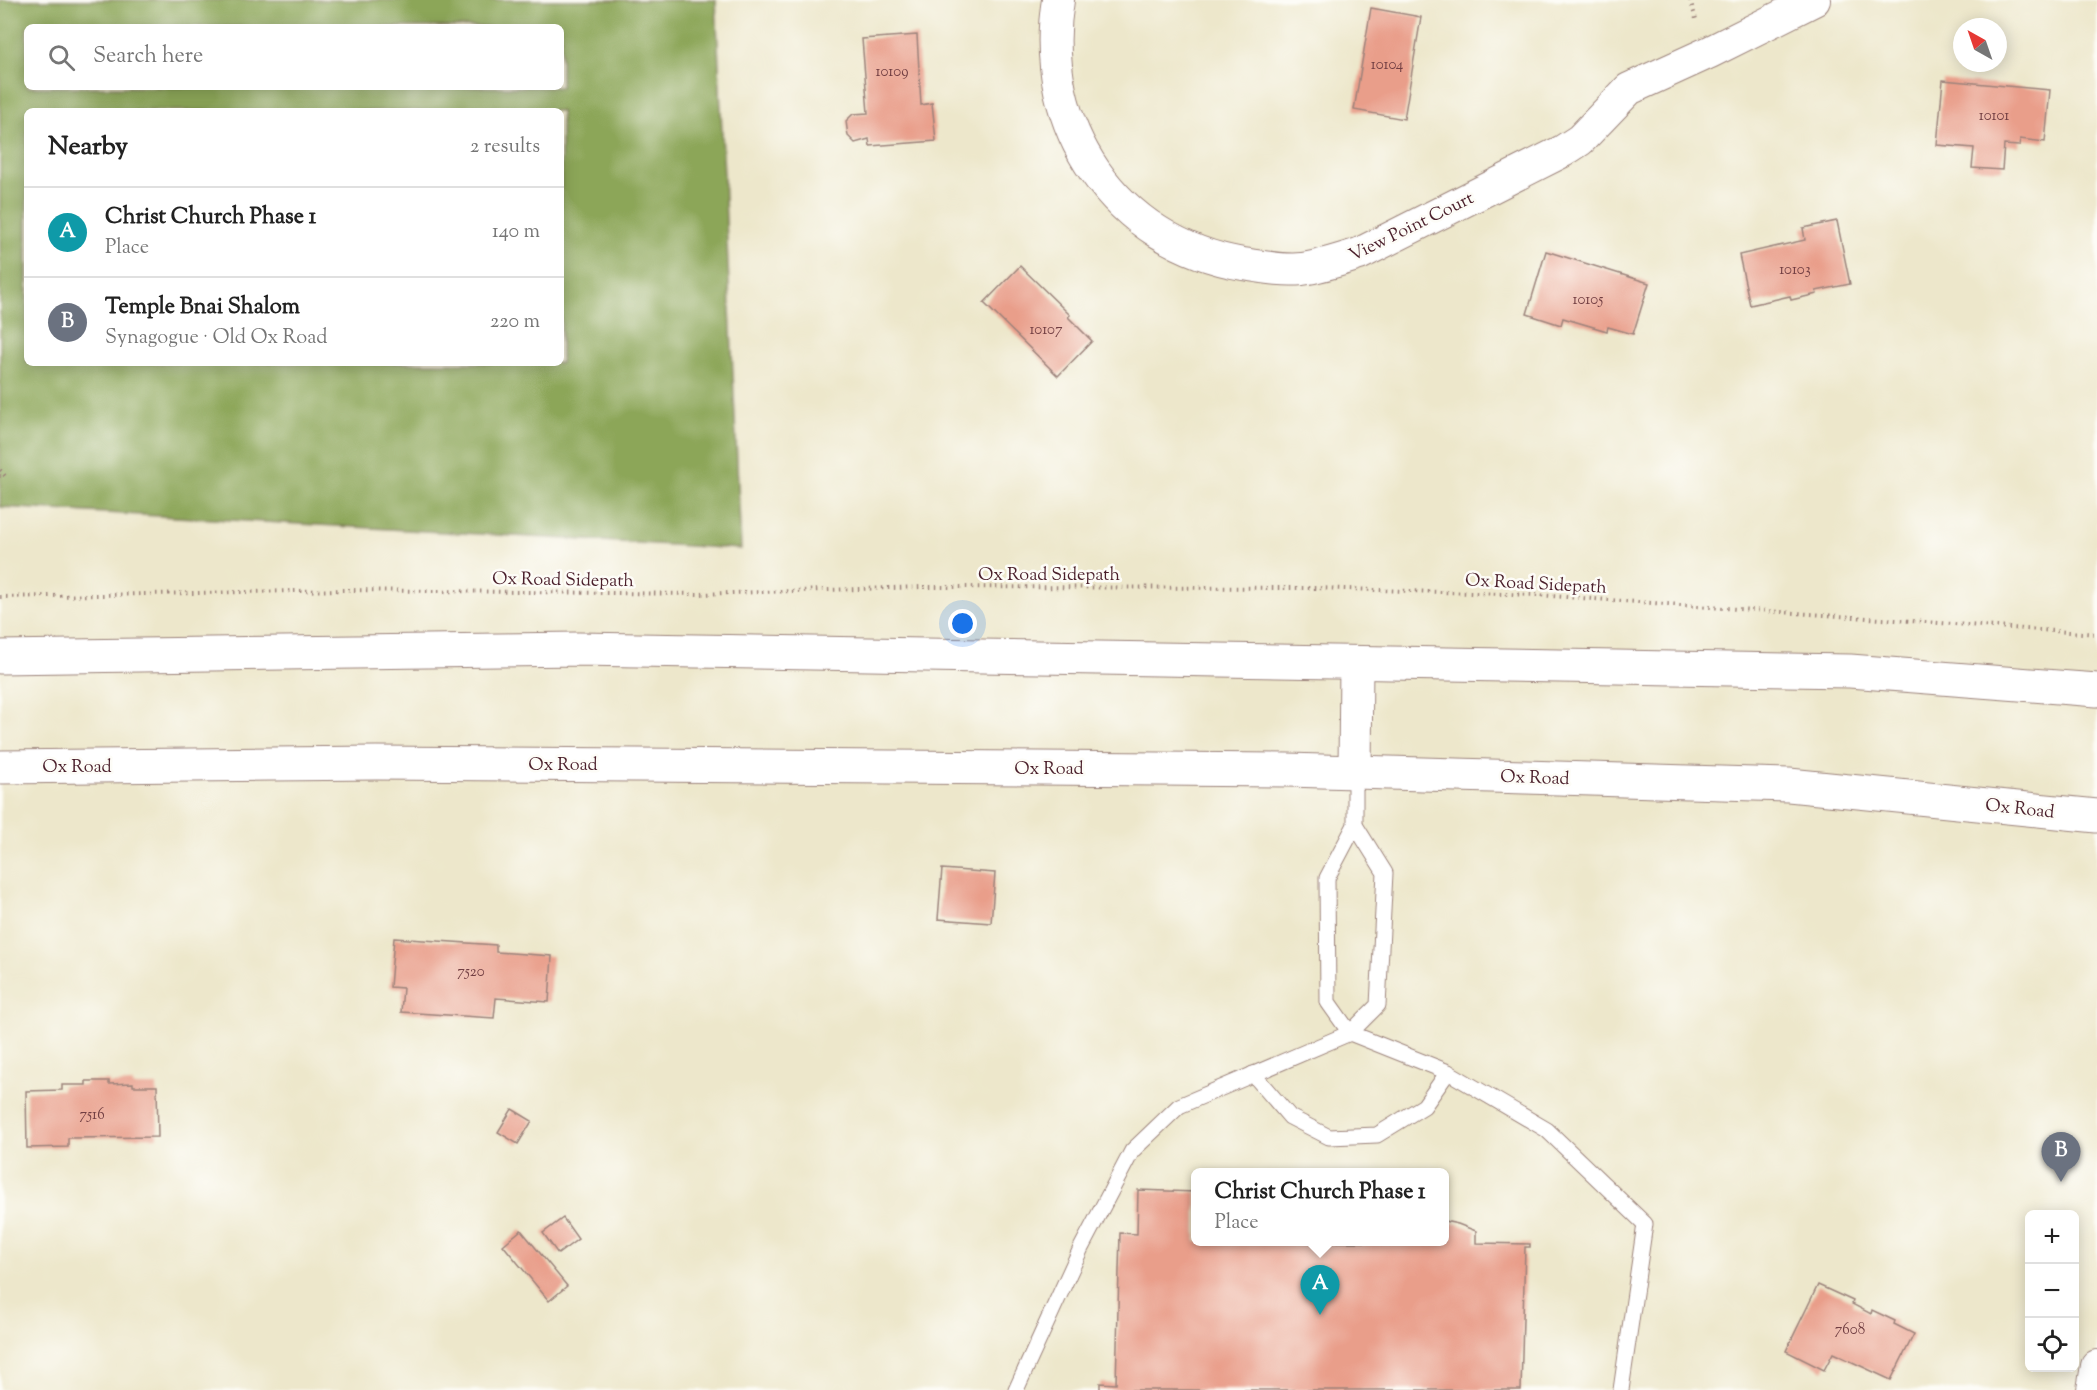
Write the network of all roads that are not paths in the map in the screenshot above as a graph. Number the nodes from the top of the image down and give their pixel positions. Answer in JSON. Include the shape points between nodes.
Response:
{"nodes":[{"id":1,"x":1058,"y":0,"type":"edge"},
{"id":2,"x":1814,"y":0,"type":"edge"},
{"id":3,"x":0,"y":657,"type":"edge"},
{"id":4,"x":1356,"y":663,"type":"junction"},
{"id":5,"x":2097,"y":690,"type":"edge"},
{"id":6,"x":0,"y":766,"type":"edge"},
{"id":7,"x":1355,"y":772,"type":"junction"},
{"id":8,"x":2097,"y":816,"type":"edge"},
{"id":9,"x":1355,"y":825,"type":"junction"},
{"id":10,"x":1350,"y":1033,"type":"junction"},
{"id":11,"x":1448,"y":1072,"type":"junction"},
{"id":12,"x":1253,"y":1074,"type":"junction"},
{"id":13,"x":2097,"y":1366,"type":"edge"},
{"id":14,"x":1016,"y":1390,"type":"edge"},
{"id":15,"x":1621,"y":1390,"type":"edge"},
{"id":16,"x":2093,"y":1390,"type":"edge"}],
"edges":[{"from":1,"to":2,"type":"street","name":"View Point Court","via":[[1054,45],[1064,110],[1093,170],[1113,195],[1132,214],[1175,243],[1217,260],[1282,269],[1326,265],[1359,254],[1563,152],[1580,140],[1629,89]]},
{"from":3,"to":4,"type":"highway","via":[[579,649]]},
{"from":4,"to":5,"type":"highway","via":[[1850,671]]},
{"from":4,"to":7,"type":"highway"},
{"from":6,"to":7,"type":"highway","name":"Ox Road","via":[[376,763]]},
{"from":7,"to":8,"type":"highway","name":"Ox Road","via":[[1789,785]]},
{"from":7,"to":9,"type":"lane"},
{"from":9,"to":10,"type":"lane","via":[[1327,878],[1328,1002]]},
{"from":9,"to":10,"type":"lane","via":[[1385,873],[1378,1005]]},
{"from":10,"to":11,"type":"lane"},
{"from":10,"to":12,"type":"lane"},
{"from":11,"to":12,"type":"lane","via":[[1424,1106],[1377,1135],[1329,1137],[1290,1117]]},
{"from":11,"to":15,"type":"lane","via":[[1547,1130],[1645,1224]]},
{"from":12,"to":14,"type":"lane","via":[[1179,1106],[1132,1151]]},
{"from":13,"to":16,"type":"street"}]}
